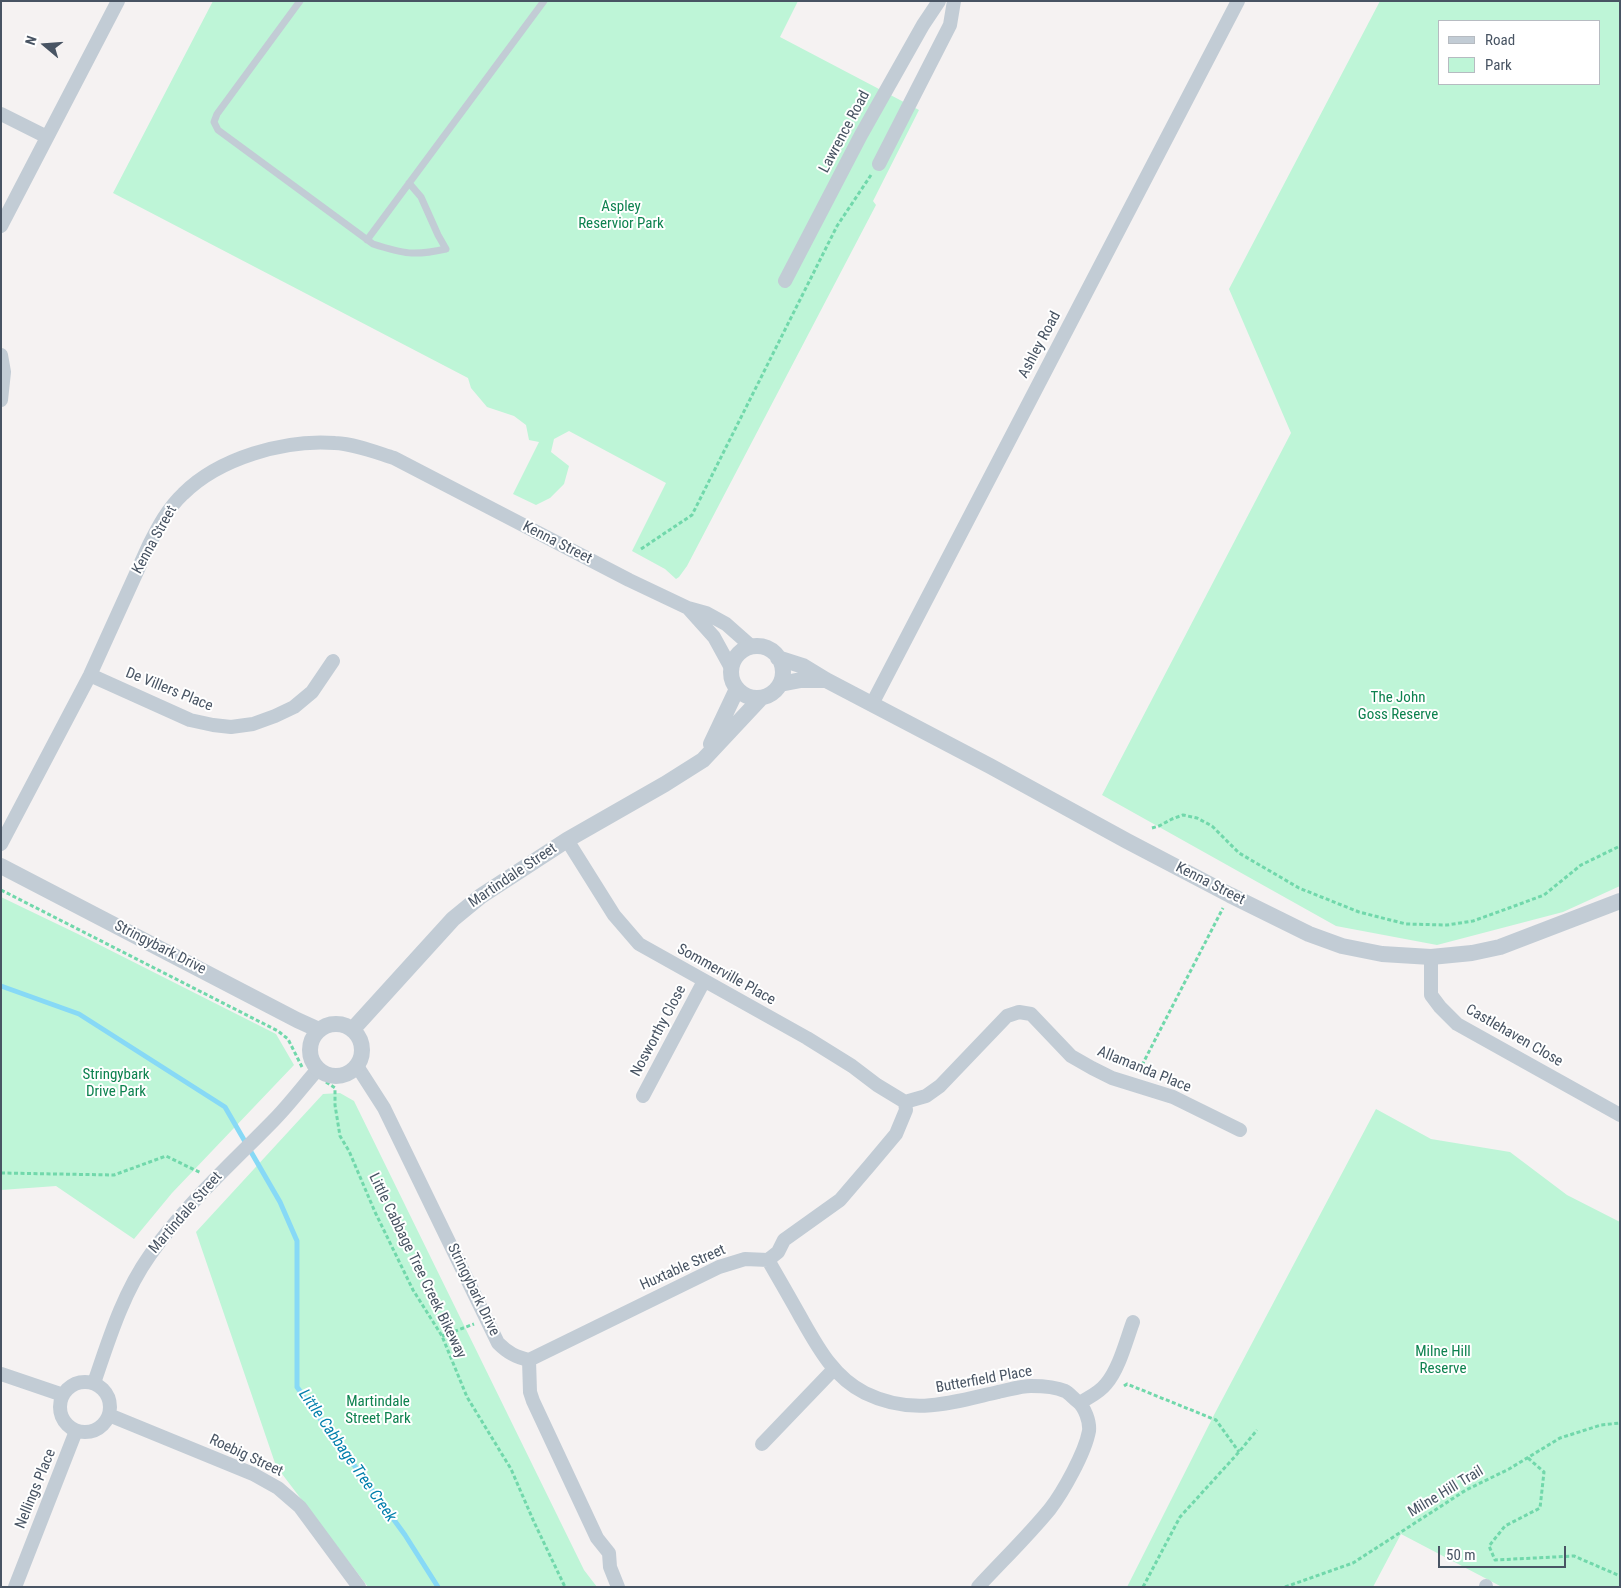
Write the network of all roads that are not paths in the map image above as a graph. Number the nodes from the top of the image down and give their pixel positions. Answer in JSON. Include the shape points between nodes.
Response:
{"nodes":[{"id":1,"x":118,"y":1,"type":"edge"},
{"id":2,"x":300,"y":1,"type":"edge"},
{"id":3,"x":544,"y":1,"type":"edge"},
{"id":4,"x":939,"y":1,"type":"edge"},
{"id":5,"x":954,"y":1,"type":"edge"},
{"id":6,"x":1238,"y":1,"type":"edge"},
{"id":7,"x":1,"y":114,"type":"edge"},
{"id":8,"x":47,"y":137,"type":"junction"},
{"id":9,"x":879,"y":164,"type":"road end"},
{"id":10,"x":410,"y":183,"type":"junction"},
{"id":11,"x":1,"y":226,"type":"edge"},
{"id":12,"x":368,"y":240,"type":"junction"},
{"id":13,"x":785,"y":281,"type":"dead end"},
{"id":14,"x":1,"y":355,"type":"edge"},
{"id":15,"x":1,"y":400,"type":"edge"},
{"id":16,"x":688,"y":608,"type":"junction"},
{"id":17,"x":752,"y":647,"type":"junction"},
{"id":18,"x":778,"y":658,"type":"junction"},
{"id":19,"x":333,"y":661,"type":"dead end"},
{"id":20,"x":731,"y":668,"type":"junction"},
{"id":21,"x":90,"y":675,"type":"junction"},
{"id":22,"x":826,"y":680,"type":"junction"},
{"id":23,"x":780,"y":684,"type":"junction"},
{"id":24,"x":737,"y":689,"type":"junction"},
{"id":25,"x":761,"y":698,"type":"junction"},
{"id":26,"x":872,"y":704,"type":"junction"},
{"id":27,"x":703,"y":760,"type":"junction"},
{"id":28,"x":567,"y":840,"type":"junction"},
{"id":29,"x":1,"y":844,"type":"edge"},
{"id":30,"x":1,"y":866,"type":"edge"},
{"id":31,"x":1620,"y":901,"type":"edge"},
{"id":32,"x":1431,"y":957,"type":"junction"},
{"id":33,"x":704,"y":981,"type":"junction"},
{"id":34,"x":319,"y":1030,"type":"junction"},
{"id":35,"x":353,"y":1030,"type":"junction"},
{"id":36,"x":357,"y":1066,"type":"junction"},
{"id":37,"x":315,"y":1072,"type":"junction"},
{"id":38,"x":643,"y":1096,"type":"dead end"},
{"id":39,"x":905,"y":1102,"type":"junction"},
{"id":40,"x":1620,"y":1115,"type":"edge"},
{"id":41,"x":1240,"y":1130,"type":"dead end"},
{"id":42,"x":768,"y":1260,"type":"junction"},
{"id":43,"x":1133,"y":1322,"type":"dead end"},
{"id":44,"x":529,"y":1360,"type":"junction"},
{"id":45,"x":833,"y":1370,"type":"junction"},
{"id":46,"x":1,"y":1374,"type":"edge"},
{"id":47,"x":94,"y":1383,"type":"junction"},
{"id":48,"x":62,"y":1395,"type":"junction"},
{"id":49,"x":1080,"y":1403,"type":"junction"},
{"id":50,"x":109,"y":1415,"type":"junction"},
{"id":51,"x":76,"y":1431,"type":"junction"},
{"id":52,"x":762,"y":1444,"type":"dead end"},
{"id":53,"x":15,"y":1587,"type":"edge"},
{"id":54,"x":359,"y":1587,"type":"edge"},
{"id":55,"x":618,"y":1587,"type":"edge"},
{"id":56,"x":978,"y":1587,"type":"edge"}],
"edges":[{"from":1,"to":8,"type":"street"},
{"from":2,"to":12,"type":"lane","via":[[214,122],[218,130]]},
{"from":3,"to":10,"type":"lane"},
{"from":4,"to":13,"type":"street","name":"Lawrence Road","via":[[861,135]]},
{"from":5,"to":9,"type":"street","via":[[950,25]]},
{"from":6,"to":26,"type":"street","name":"Ashley Road"},
{"from":7,"to":8,"type":"street"},
{"from":8,"to":11,"type":"street"},
{"from":10,"to":12,"type":"lane"},
{"from":10,"to":12,"type":"lane","via":[[421,197],[446,249],[424,254],[399,253]]},
{"from":14,"to":15,"type":"street","via":[[4,372]]},
{"from":16,"to":17,"type":"street","name":"Kenna Street","via":[[726,624]]},
{"from":16,"to":20,"type":"street","name":"Kenna Street","via":[[714,637]]},
{"from":16,"to":21,"type":"street","name":"Kenna Street","via":[[394,458],[336,443],[306,442],[258,452],[210,472],[181,495],[149,544]]},
{"from":17,"to":18,"type":"street","name":"Kenna Street","via":[[766,648]]},
{"from":17,"to":20,"type":"street","via":[[738,654]]},
{"from":18,"to":22,"type":"street","name":"Kenna Street","via":[[803,666]]},
{"from":18,"to":23,"type":"street","via":[[782,671]]},
{"from":19,"to":21,"type":"street","name":"De Villers Place","via":[[312,692],[294,707],[253,724],[231,727],[190,720]]},
{"from":20,"to":24,"type":"street","name":"Kenna Street"},
{"from":21,"to":29,"type":"street","name":"Kenna Street"},
{"from":22,"to":23,"type":"street","name":"Kenna Street"},
{"from":22,"to":26,"type":"street","name":"Kenna Street"},
{"from":23,"to":25,"type":"street","name":"Kenna Street","via":[[775,691]]},
{"from":24,"to":25,"type":"street","via":[[748,697]]},
{"from":24,"to":27,"type":"street"},
{"from":25,"to":27,"type":"street","name":"Martindale Street"},
{"from":26,"to":32,"type":"street","name":"Kenna Street","via":[[1309,934],[1342,946],[1382,954]]},
{"from":27,"to":28,"type":"street","name":"Martindale Street"},
{"from":28,"to":33,"type":"street","name":"Sommerville Place","via":[[614,915],[639,944]]},
{"from":28,"to":35,"type":"street","name":"Martindale Street","via":[[481,896],[453,919]]},
{"from":30,"to":34,"type":"street","name":"Stringybark Drive"},
{"from":31,"to":32,"type":"street","name":"Kenna Street","via":[[1500,946],[1472,953]]},
{"from":32,"to":40,"type":"street","name":"Castlehaven Close","via":[[1431,995],[1457,1024]]},
{"from":33,"to":38,"type":"street","name":"Nosworthy Close"},
{"from":33,"to":39,"type":"street","name":"Sommerville Place","via":[[807,1038]]},
{"from":34,"to":35,"type":"street","via":[[332,1024]]},
{"from":34,"to":37,"type":"street","via":[[310,1045]]},
{"from":35,"to":36,"type":"street","via":[[362,1043]]},
{"from":36,"to":37,"type":"street","via":[[342,1075]]},
{"from":36,"to":44,"type":"street","name":"Stringybark Drive","via":[[384,1108],[498,1343],[506,1351]]},
{"from":37,"to":47,"type":"street","name":"Martindale Street","via":[[275,1119],[179,1218],[150,1255],[113,1328]]},
{"from":39,"to":41,"type":"street","name":"Allamanda Place","via":[[926,1096],[940,1086],[1008,1016],[1019,1012],[1038,1019],[1071,1056],[1112,1078],[1172,1097]]},
{"from":39,"to":42,"type":"street","via":[[906,1110],[896,1134],[840,1200],[784,1240],[778,1252]]},
{"from":42,"to":44,"type":"street","name":"Huxtable Street","via":[[745,1259],[719,1267]]},
{"from":42,"to":45,"type":"street","name":"Butterfield Place"},
{"from":43,"to":49,"type":"street","via":[[1106,1384]]},
{"from":44,"to":55,"type":"street","via":[[533,1401],[597,1538],[609,1553],[610,1567]]},
{"from":45,"to":49,"type":"street","name":"Butterfield Place","via":[[865,1393],[886,1402],[915,1407],[1032,1386],[1065,1391]]},
{"from":45,"to":52,"type":"street"},
{"from":46,"to":48,"type":"street"},
{"from":47,"to":48,"type":"street","via":[[80,1382]]},
{"from":47,"to":50,"type":"street","via":[[106,1393]]},
{"from":48,"to":51,"type":"street","via":[[60,1412],[63,1420]]},
{"from":49,"to":56,"type":"street","via":[[1087,1415],[1089,1430],[1065,1487],[1051,1508]]},
{"from":50,"to":51,"type":"street","via":[[96,1430]]},
{"from":50,"to":54,"type":"street","name":"Roebig Street","via":[[253,1474],[278,1488],[300,1507]]},
{"from":51,"to":53,"type":"street","name":"Nellings Place"}]}
